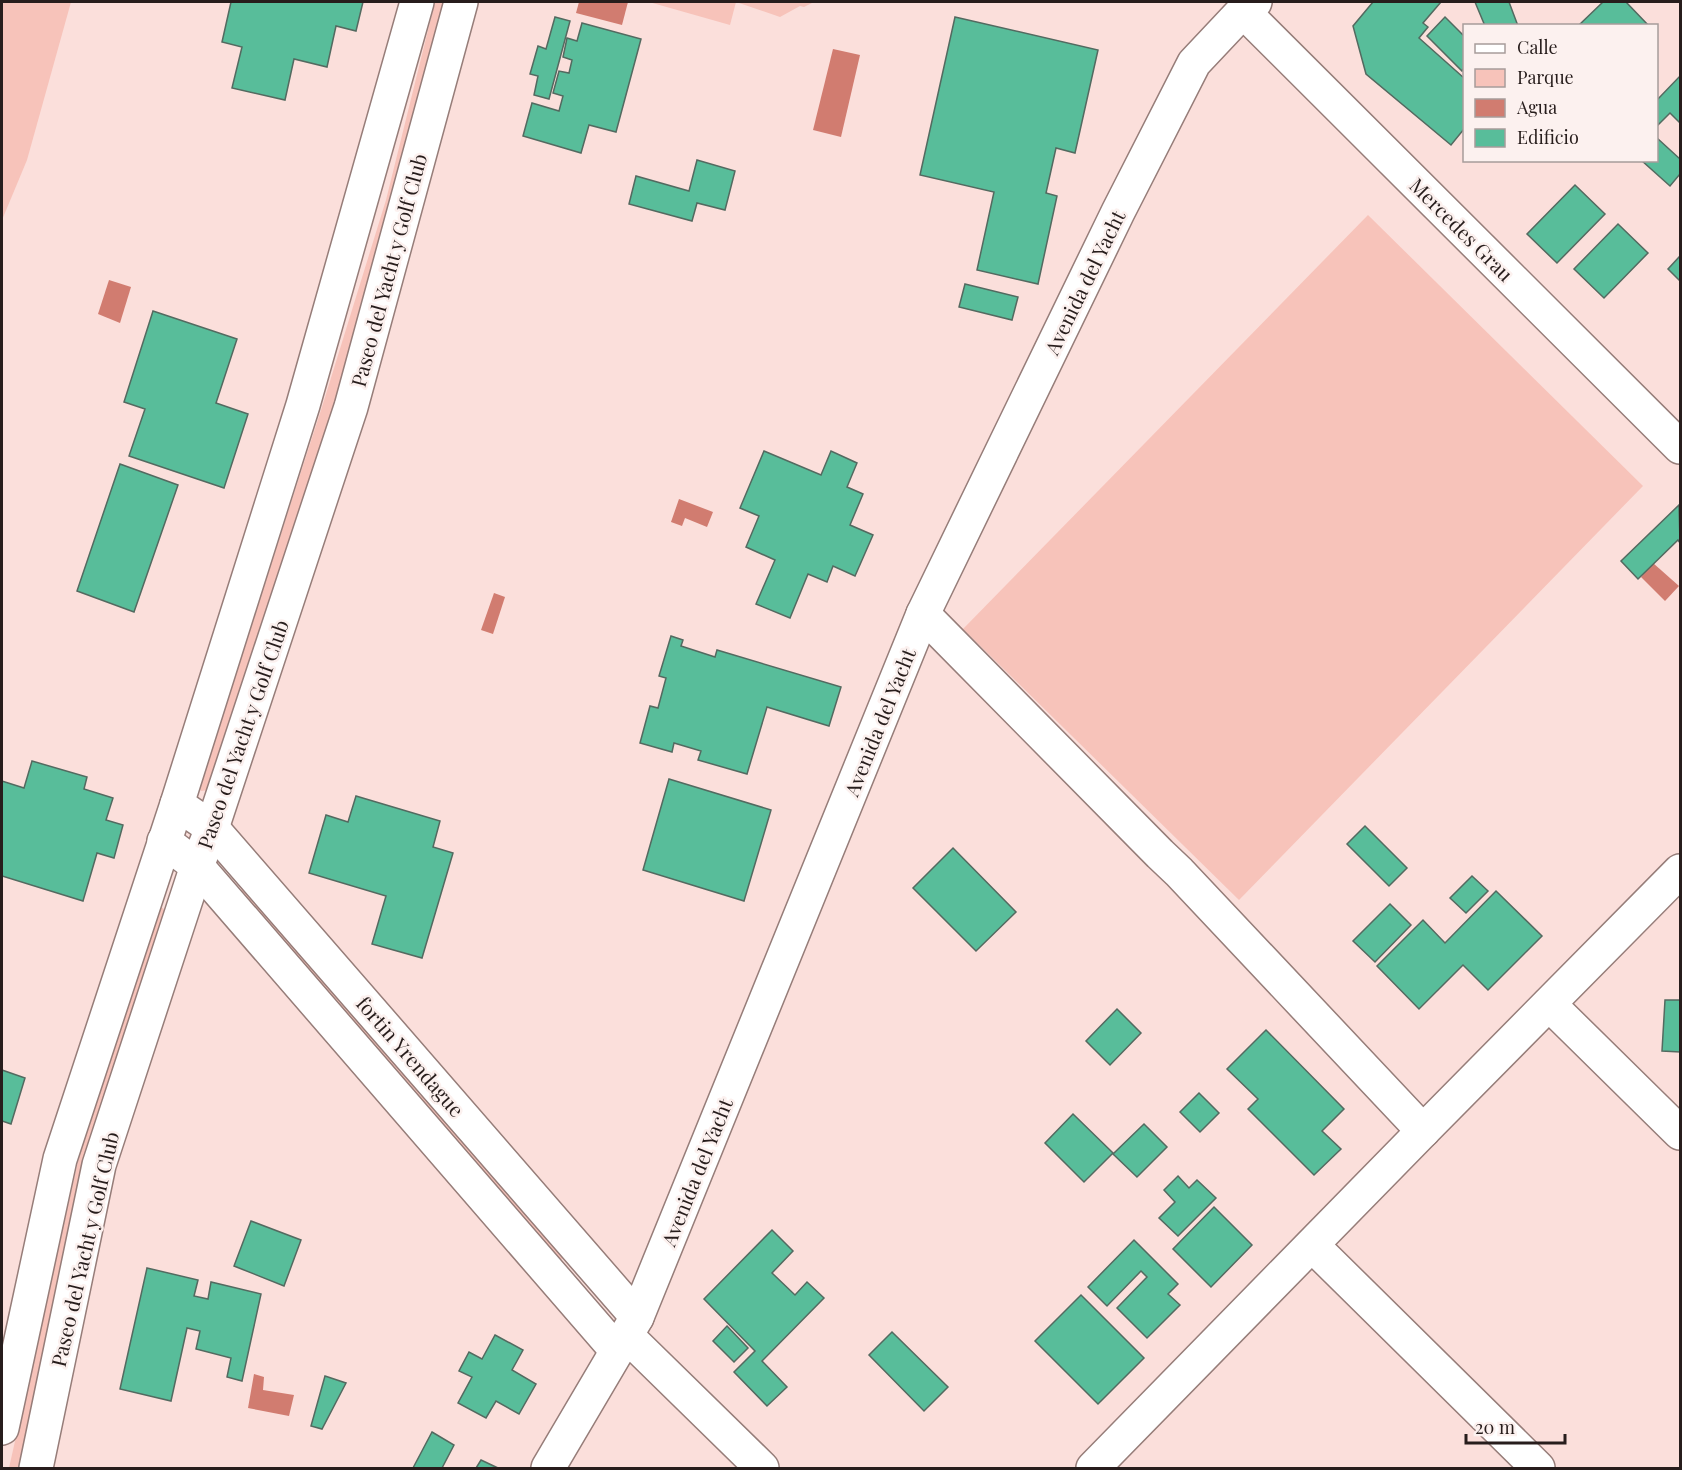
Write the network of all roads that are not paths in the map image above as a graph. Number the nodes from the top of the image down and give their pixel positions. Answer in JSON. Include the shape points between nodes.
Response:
{"nodes":[{"id":1,"x":417,"y":2,"type":"edge"},
{"id":2,"x":461,"y":2,"type":"edge"},
{"id":3,"x":1249,"y":6,"type":"edge"},
{"id":4,"x":1680,"y":447,"type":"edge"},
{"id":5,"x":923,"y":614,"type":"junction"},
{"id":6,"x":177,"y":804,"type":"junction"},
{"id":7,"x":212,"y":828,"type":"junction"},
{"id":8,"x":164,"y":841,"type":"junction"},
{"id":9,"x":197,"y":866,"type":"junction"},
{"id":10,"x":1680,"y":871,"type":"edge"},
{"id":11,"x":1549,"y":1004,"type":"junction"},
{"id":12,"x":1423,"y":1131,"type":"junction"},
{"id":13,"x":1680,"y":1133,"type":"edge"},
{"id":14,"x":1312,"y":1245,"type":"junction"},
{"id":15,"x":627,"y":1334,"type":"junction"},
{"id":16,"x":2,"y":1428,"type":"edge"},
{"id":17,"x":36,"y":1468,"type":"edge"},
{"id":18,"x":548,"y":1468,"type":"edge"},
{"id":19,"x":762,"y":1468,"type":"edge"},
{"id":20,"x":1093,"y":1468,"type":"edge"},
{"id":21,"x":1538,"y":1468,"type":"edge"}],
"edges":[{"from":1,"to":6,"type":"street","name":"Paseo del Yacht y Golf Club","via":[[303,405]]},
{"from":2,"to":7,"type":"street","name":"Paseo del Yacht y Golf Club","via":[[351,407]]},
{"from":3,"to":4,"type":"street","name":"Mercedes Grau"},
{"from":3,"to":5,"type":"street","name":"Avenida del Yacht","via":[[1194,63]]},
{"from":5,"to":12,"type":"street","via":[[1179,872]]},
{"from":5,"to":15,"type":"street","name":"Avenida del Yacht"},
{"from":6,"to":7,"type":"street","name":"fortin Yrendague"},
{"from":6,"to":8,"type":"street","name":"Paseo del Yacht y Golf Club"},
{"from":7,"to":9,"type":"street","name":"Paseo del Yacht y Golf Club"},
{"from":7,"to":15,"type":"street","name":"fortin Yrendague"},
{"from":8,"to":9,"type":"street","name":"fortin Yrendague"},
{"from":8,"to":16,"type":"street","name":"Paseo del Yacht y Golf Club","via":[[60,1159]]},
{"from":9,"to":15,"type":"street","name":"fortin Yrendague"},
{"from":9,"to":17,"type":"street","name":"Paseo del Yacht y Golf Club","via":[[99,1165]]},
{"from":10,"to":11,"type":"street"},
{"from":11,"to":12,"type":"street"},
{"from":11,"to":13,"type":"street"},
{"from":12,"to":14,"type":"street"},
{"from":14,"to":20,"type":"street"},
{"from":14,"to":21,"type":"street"},
{"from":15,"to":18,"type":"street","name":"Avenida del Yacht"},
{"from":15,"to":19,"type":"street","name":"fortin Yrendague"}]}
